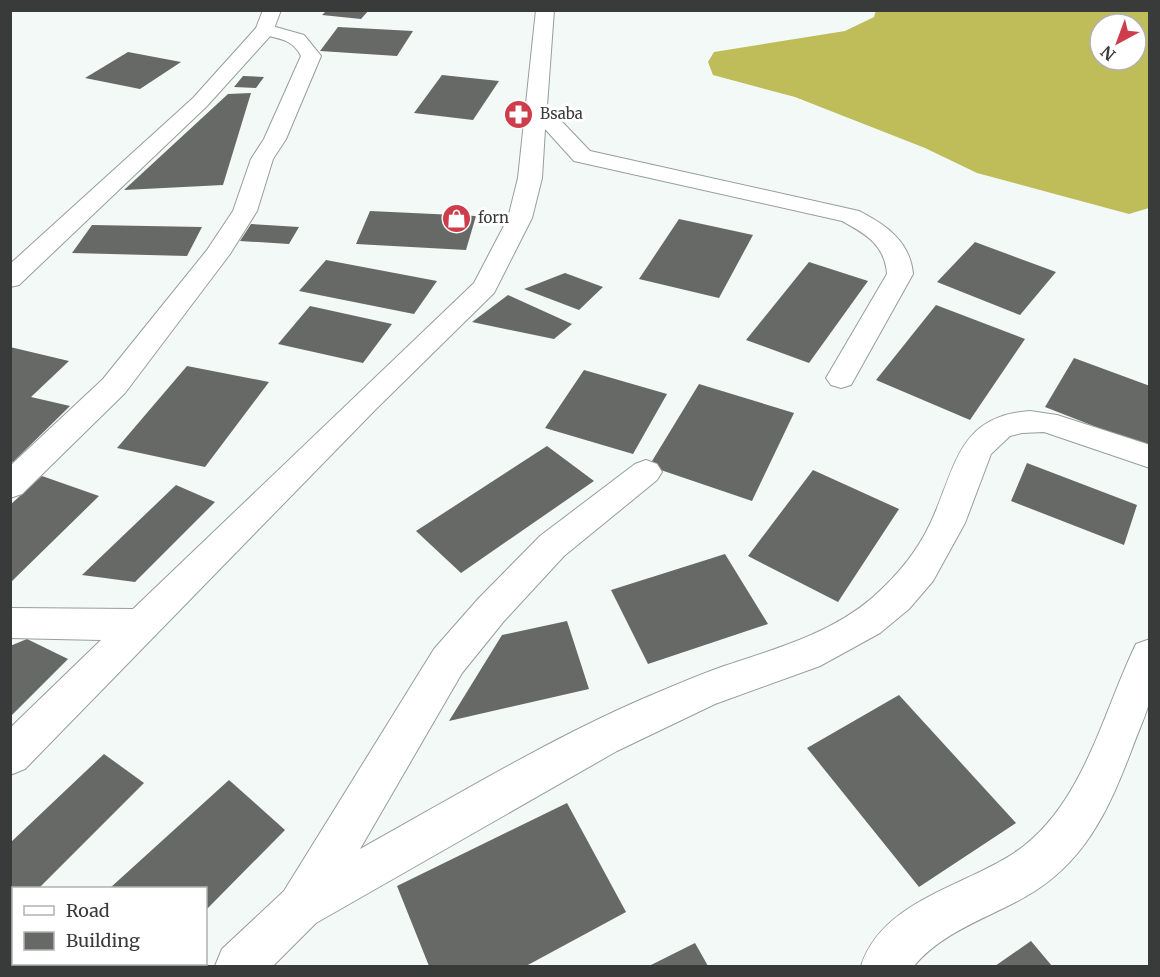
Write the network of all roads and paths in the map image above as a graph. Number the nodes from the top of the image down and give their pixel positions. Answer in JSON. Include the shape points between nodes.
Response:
{"nodes":[{"id":1,"x":544,"y":10,"type":"edge"},
{"id":2,"x":268,"y":20,"type":"edge"},
{"id":3,"x":535,"y":106,"type":"junction"},
{"id":4,"x":10,"y":279,"type":"edge"},
{"id":5,"x":841,"y":378,"type":"dead end"},
{"id":6,"x":1149,"y":456,"type":"edge"},
{"id":7,"x":646,"y":472,"type":"dead end"},
{"id":8,"x":10,"y":486,"type":"edge"},
{"id":9,"x":10,"y":623,"type":"edge"},
{"id":10,"x":141,"y":625,"type":"junction"},
{"id":11,"x":1149,"y":655,"type":"edge"},
{"id":12,"x":10,"y":756,"type":"edge"},
{"id":13,"x":300,"y":907,"type":"junction"},
{"id":14,"x":239,"y":966,"type":"edge"},
{"id":15,"x":885,"y":966,"type":"edge"}],
"edges":[{"from":1,"to":3,"type":"street"},
{"from":2,"to":4,"type":"street","via":[[201,102]]},
{"from":2,"to":8,"type":"street","via":[[298,36],[311,56],[275,139],[262,159],[245,211],[217,254],[114,386]]},
{"from":3,"to":5,"type":"street","via":[[582,156],[850,216],[875,229],[896,248],[900,274]]},
{"from":3,"to":10,"type":"street","via":[[530,178],[520,218],[484,287]]},
{"from":6,"to":13,"type":"street","via":[[1046,422],[1009,423],[986,438],[976,451],[950,521],[920,572],[896,600],[870,621],[801,659],[702,692],[627,725]]},
{"from":7,"to":13,"type":"street","via":[[552,546],[448,662]]},
{"from":9,"to":10,"type":"street"},
{"from":10,"to":12,"type":"street"},
{"from":11,"to":15,"type":"street","via":[[1080,816],[1051,853],[1020,877],[928,924],[908,939]]},
{"from":13,"to":14,"type":"street"}]}
